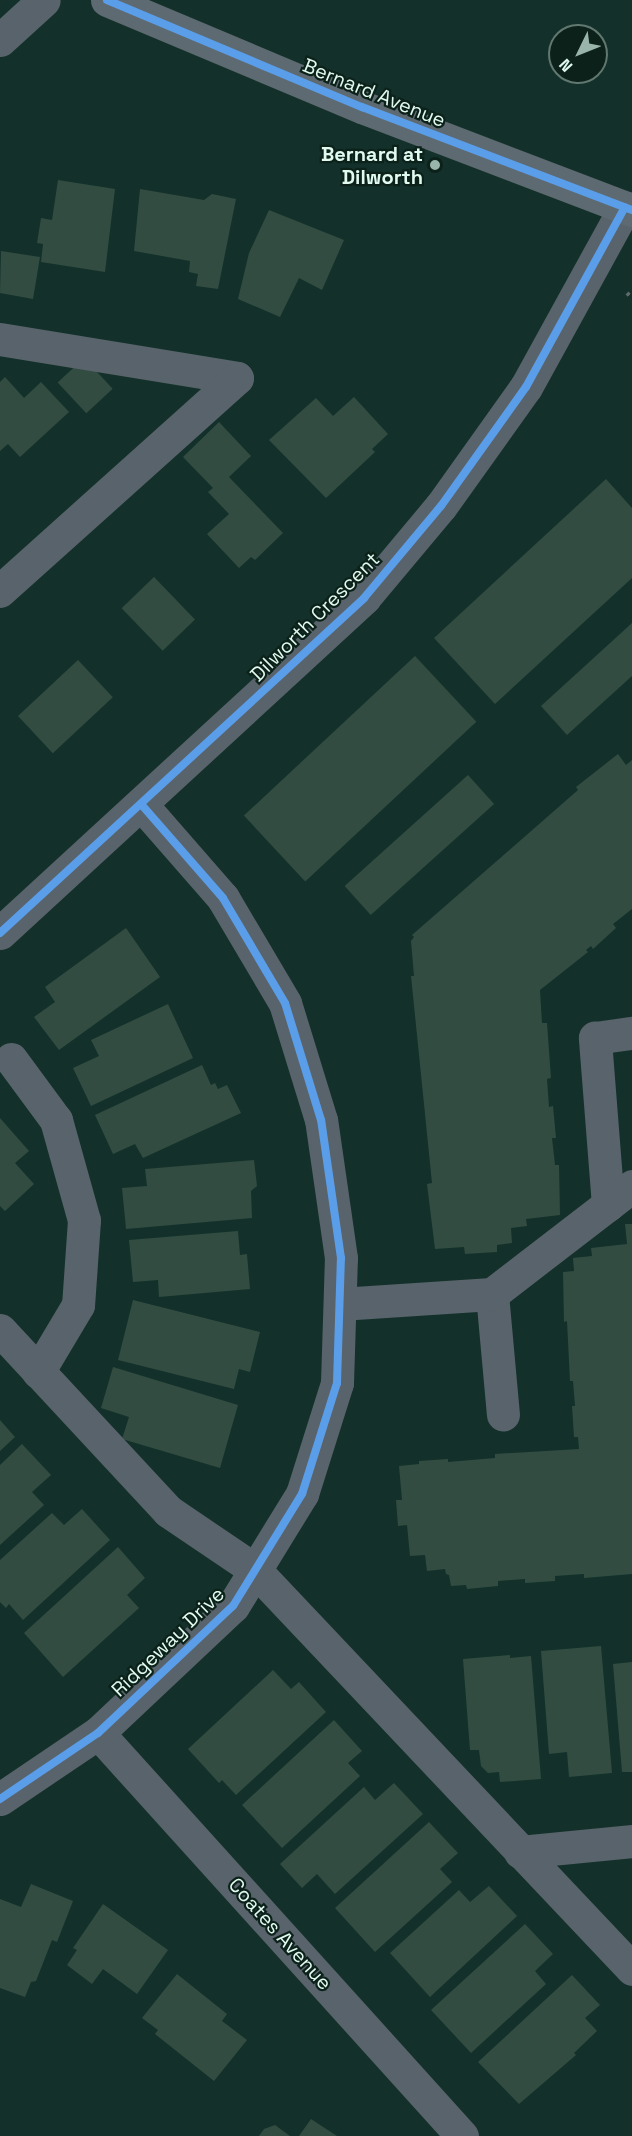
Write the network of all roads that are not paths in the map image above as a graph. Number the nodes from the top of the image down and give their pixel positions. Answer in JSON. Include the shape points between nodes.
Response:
{"nodes":[{"id":1,"x":44,"y":0,"type":"edge"},
{"id":2,"x":107,"y":0,"type":"edge"},
{"id":3,"x":0,"y":40,"type":"edge"},
{"id":4,"x":628,"y":209,"type":"edge"},
{"id":5,"x":0,"y":339,"type":"edge"},
{"id":6,"x":0,"y":591,"type":"edge"},
{"id":7,"x":142,"y":805,"type":"junction"},
{"id":8,"x":0,"y":933,"type":"edge"},
{"id":9,"x":632,"y":1033,"type":"edge"},
{"id":10,"x":11,"y":1059,"type":"dead end"},
{"id":11,"x":620,"y":1195,"type":"edge"},
{"id":12,"x":492,"y":1294,"type":"junction"},
{"id":13,"x":340,"y":1305,"type":"junction"},
{"id":14,"x":0,"y":1330,"type":"edge"},
{"id":15,"x":38,"y":1372,"type":"junction"},
{"id":16,"x":503,"y":1415,"type":"dead end"},
{"id":17,"x":255,"y":1570,"type":"junction"},
{"id":18,"x":98,"y":1733,"type":"junction"},
{"id":19,"x":0,"y":1799,"type":"edge"},
{"id":20,"x":632,"y":1841,"type":"edge"},
{"id":21,"x":520,"y":1852,"type":"junction"},
{"id":22,"x":632,"y":1970,"type":"edge"},
{"id":23,"x":462,"y":2136,"type":"edge"}],
"edges":[{"from":1,"to":3,"type":"street"},
{"from":2,"to":4,"type":"main road","name":"Bernard Avenue","via":[[362,107]]},
{"from":4,"to":7,"type":"street","name":"Dilworth Crescent","via":[[526,387],[441,506],[364,598]]},
{"from":5,"to":6,"type":"street","via":[[237,378]]},
{"from":7,"to":8,"type":"street","name":"Dilworth Crescent"},
{"from":7,"to":13,"type":"street","name":"Ridgeway Drive","via":[[223,898],[285,1003],[321,1120],[341,1258]]},
{"from":9,"to":11,"type":"street","via":[[595,1038]]},
{"from":10,"to":15,"type":"street","via":[[56,1120],[84,1220],[78,1305]]},
{"from":11,"to":12,"type":"street"},
{"from":12,"to":13,"type":"street"},
{"from":12,"to":16,"type":"street"},
{"from":13,"to":17,"type":"street","name":"Ridgeway Drive","via":[[337,1383],[302,1494]]},
{"from":14,"to":15,"type":"street"},
{"from":15,"to":17,"type":"street","via":[[168,1511]]},
{"from":17,"to":18,"type":"street","name":"Ridgeway Drive","via":[[233,1606]]},
{"from":17,"to":21,"type":"street"},
{"from":18,"to":19,"type":"street","name":"Ridgeway Drive"},
{"from":18,"to":23,"type":"street","name":"Coates Avenue"},
{"from":20,"to":21,"type":"street"},
{"from":21,"to":22,"type":"street"}]}
